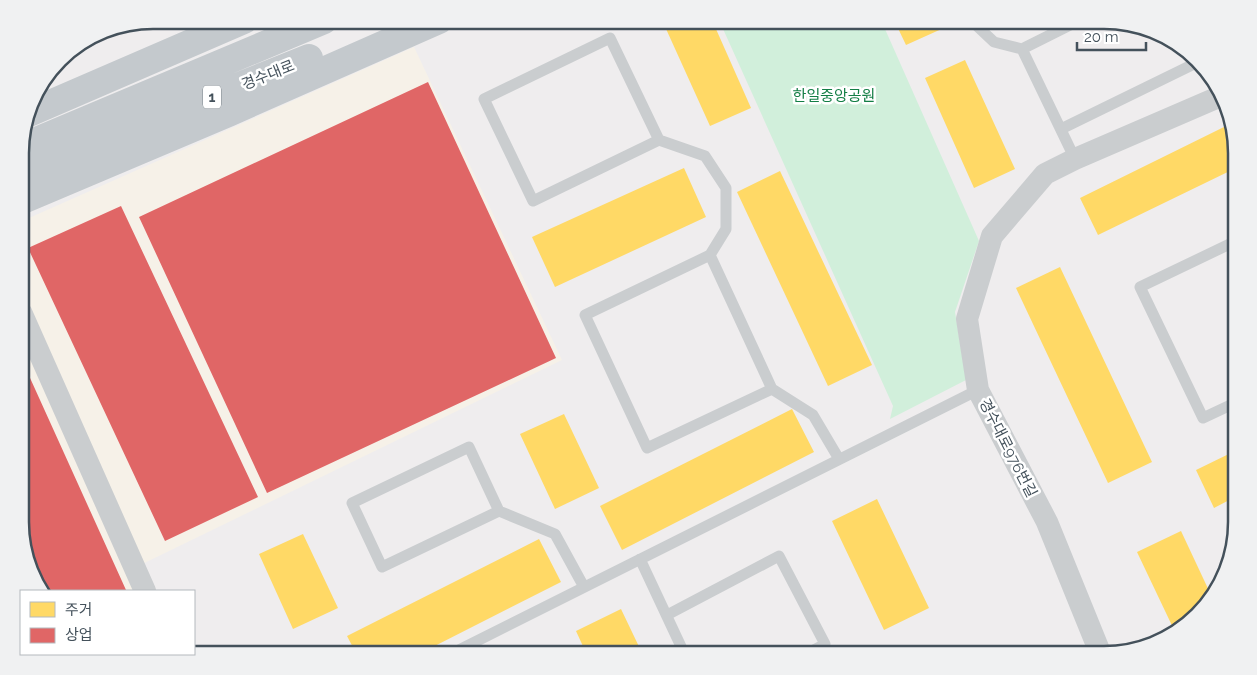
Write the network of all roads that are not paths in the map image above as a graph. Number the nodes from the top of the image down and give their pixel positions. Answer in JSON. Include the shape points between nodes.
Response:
{"nodes":[{"id":1,"x":223,"y":29,"type":"edge"},
{"id":2,"x":303,"y":29,"type":"edge"},
{"id":3,"x":381,"y":29,"type":"edge"},
{"id":4,"x":419,"y":29,"type":"edge"},
{"id":5,"x":980,"y":29,"type":"edge"},
{"id":6,"x":1062,"y":29,"type":"edge"},
{"id":7,"x":1022,"y":49,"type":"junction"},
{"id":8,"x":1191,"y":64,"type":"edge"},
{"id":9,"x":1216,"y":98,"type":"edge"},
{"id":10,"x":36,"y":110,"type":"edge"},
{"id":11,"x":1061,"y":129,"type":"junction"},
{"id":12,"x":659,"y":140,"type":"junction"},
{"id":13,"x":29,"y":144,"type":"edge"},
{"id":14,"x":1075,"y":159,"type":"junction"},
{"id":15,"x":29,"y":170,"type":"edge"},
{"id":16,"x":29,"y":197,"type":"edge"},
{"id":17,"x":1228,"y":245,"type":"edge"},
{"id":18,"x":710,"y":255,"type":"junction"},
{"id":19,"x":29,"y":330,"type":"edge"},
{"id":20,"x":772,"y":388,"type":"junction"},
{"id":21,"x":978,"y":390,"type":"junction"},
{"id":22,"x":1228,"y":406,"type":"edge"},
{"id":23,"x":839,"y":459,"type":"junction"},
{"id":24,"x":499,"y":511,"type":"junction"},
{"id":25,"x":640,"y":559,"type":"junction"},
{"id":26,"x":584,"y":587,"type":"junction"},
{"id":27,"x":145,"y":590,"type":"edge"},
{"id":28,"x":667,"y":615,"type":"junction"},
{"id":29,"x":467,"y":646,"type":"edge"},
{"id":30,"x":681,"y":646,"type":"edge"},
{"id":31,"x":821,"y":646,"type":"edge"},
{"id":32,"x":1097,"y":646,"type":"edge"}],
"edges":[{"from":1,"to":10,"type":"main road"},
{"from":2,"to":13,"type":"main road","name":"경수대로","number":"1"},
{"from":3,"to":15,"type":"main road","name":"경수대로","number":"1"},
{"from":4,"to":16,"type":"main road"},
{"from":5,"to":7,"type":"lane","via":[[994,42]]},
{"from":6,"to":7,"type":"lane"},
{"from":7,"to":11,"type":"lane"},
{"from":8,"to":11,"type":"lane"},
{"from":9,"to":14,"type":"street","name":"경수대로976번길"},
{"from":11,"to":14,"type":"lane"},
{"from":12,"to":12,"type":"lane","via":[[533,201],[484,99],[610,38]]},
{"from":12,"to":18,"type":"lane","via":[[705,156],[726,188],[726,229]]},
{"from":14,"to":21,"type":"street","name":"경수대로976번길","via":[[1045,174],[992,236],[967,319]]},
{"from":17,"to":22,"type":"lane","via":[[1140,287],[1203,418]]},
{"from":18,"to":20,"type":"lane"},
{"from":18,"to":20,"type":"lane","via":[[585,315],[647,448]]},
{"from":19,"to":27,"type":"street"},
{"from":20,"to":23,"type":"lane","via":[[813,415]]},
{"from":21,"to":23,"type":"lane"},
{"from":21,"to":32,"type":"street","name":"경수대로976번길","via":[[1046,522]]},
{"from":23,"to":25,"type":"lane"},
{"from":24,"to":24,"type":"lane","via":[[469,447],[352,503],[382,567]]},
{"from":24,"to":26,"type":"lane","via":[[554,534]]},
{"from":25,"to":26,"type":"lane"},
{"from":25,"to":28,"type":"lane"},
{"from":26,"to":29,"type":"lane"},
{"from":28,"to":30,"type":"lane"},
{"from":28,"to":31,"type":"lane","via":[[779,556],[825,644]]}]}
